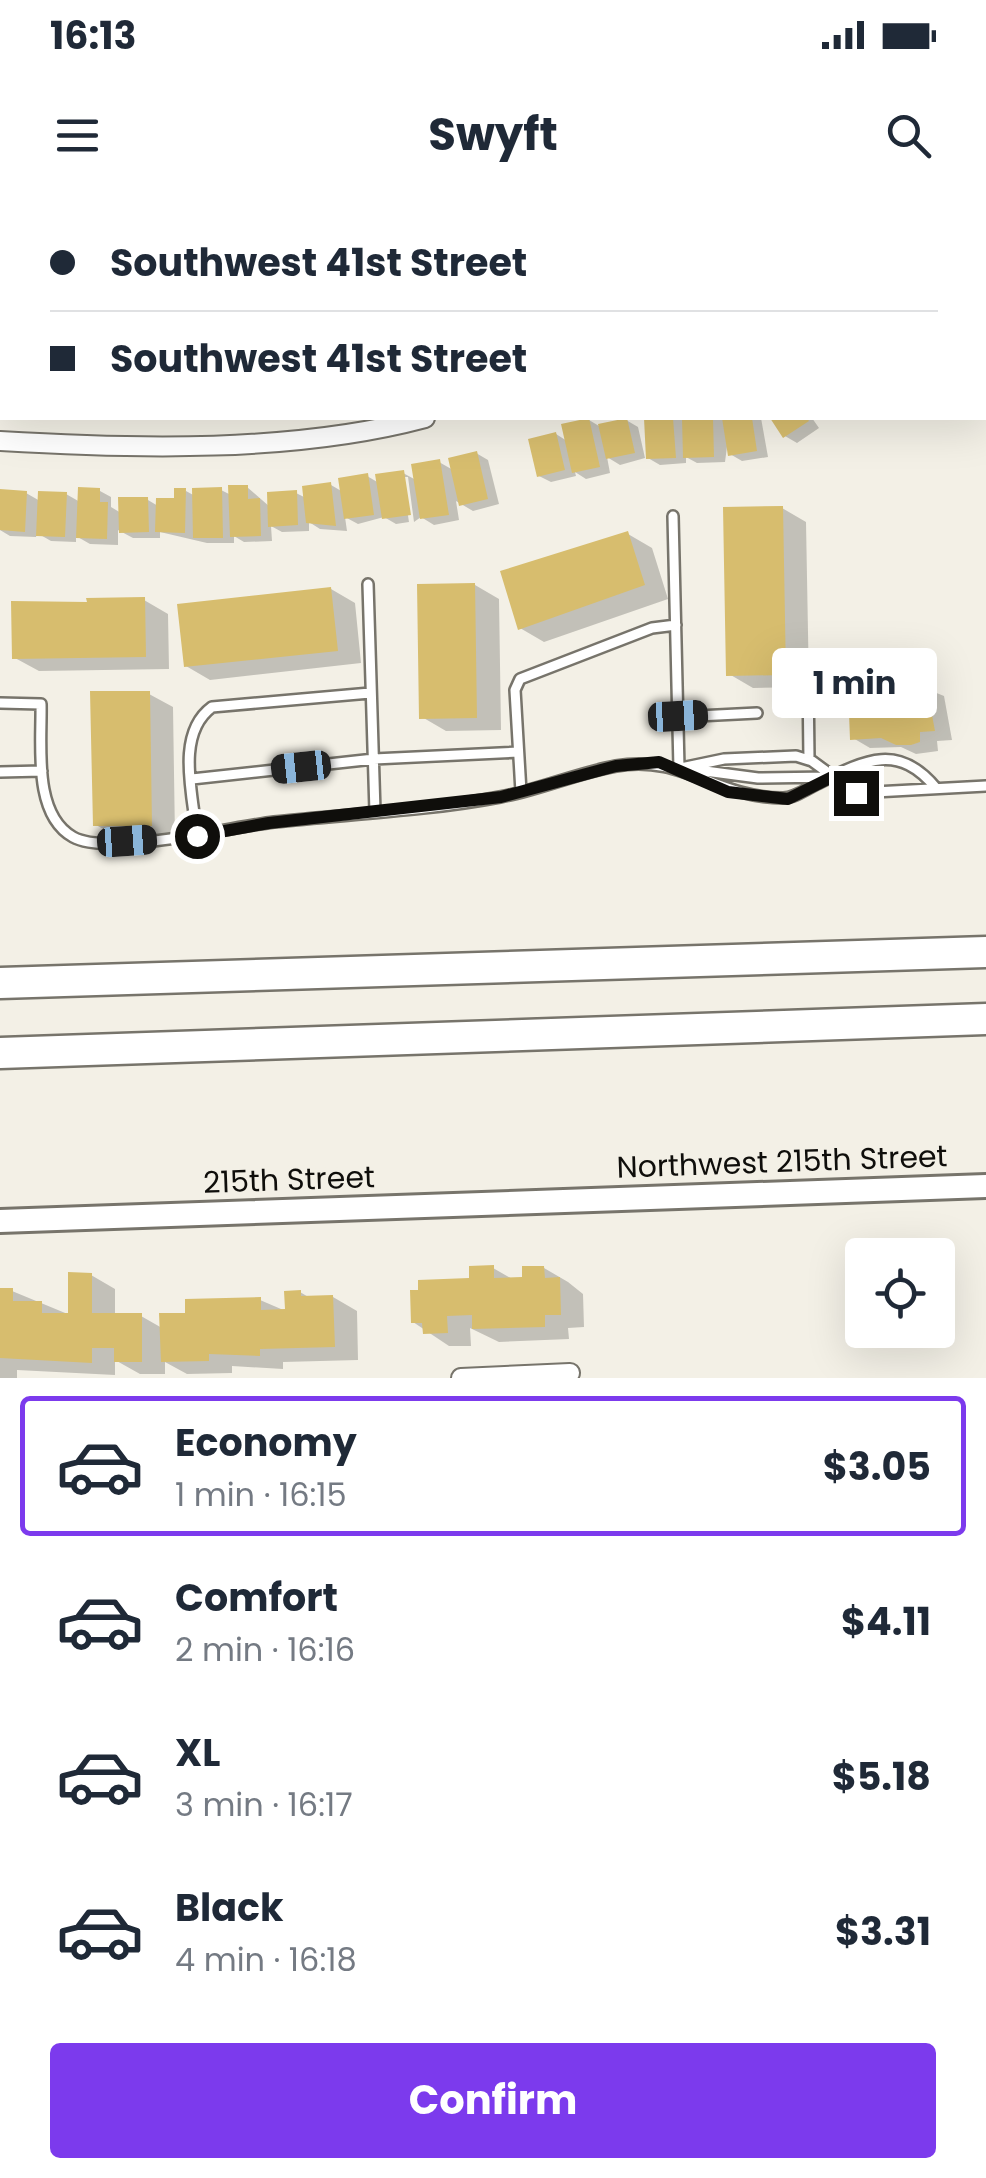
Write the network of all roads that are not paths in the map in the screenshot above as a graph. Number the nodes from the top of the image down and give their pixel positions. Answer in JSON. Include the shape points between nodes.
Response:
{"nodes":[{"id":1,"x":412,"y":420,"type":"edge"},
{"id":2,"x":0,"y":441,"type":"edge"},
{"id":3,"x":673,"y":516,"type":"dead end"},
{"id":4,"x":368,"y":584,"type":"dead end"},
{"id":5,"x":676,"y":625,"type":"junction"},
{"id":6,"x":808,"y":676,"type":"dead end"},
{"id":7,"x":370,"y":694,"type":"junction"},
{"id":8,"x":0,"y":704,"type":"edge"},
{"id":9,"x":757,"y":713,"type":"dead end"},
{"id":10,"x":678,"y":716,"type":"junction"},
{"id":11,"x":518,"y":752,"type":"junction"},
{"id":12,"x":374,"y":759,"type":"junction"},
{"id":13,"x":809,"y":760,"type":"junction"},
{"id":14,"x":679,"y":768,"type":"junction"},
{"id":15,"x":42,"y":771,"type":"junction"},
{"id":16,"x":0,"y":772,"type":"edge"},
{"id":17,"x":832,"y":777,"type":"junction"},
{"id":18,"x":192,"y":779,"type":"junction"},
{"id":19,"x":986,"y":786,"type":"edge"},
{"id":20,"x":936,"y":788,"type":"junction"},
{"id":21,"x":520,"y":792,"type":"junction"},
{"id":22,"x":375,"y":812,"type":"junction"},
{"id":23,"x":197,"y":836,"type":"junction"},
{"id":24,"x":986,"y":952,"type":"edge"},
{"id":25,"x":0,"y":983,"type":"edge"},
{"id":26,"x":986,"y":1019,"type":"edge"},
{"id":27,"x":0,"y":1054,"type":"edge"},
{"id":28,"x":986,"y":1186,"type":"edge"},
{"id":29,"x":580,"y":1198,"type":"joint"},
{"id":30,"x":0,"y":1221,"type":"edge"},
{"id":31,"x":570,"y":1373,"type":"dead end"},
{"id":32,"x":461,"y":1378,"type":"edge"}],
"edges":[{"from":1,"to":2,"type":"street","via":[[277,440],[140,450]]},
{"from":3,"to":5,"type":"lane"},
{"from":4,"to":7,"type":"lane"},
{"from":5,"to":10,"type":"lane"},
{"from":5,"to":11,"type":"lane","via":[[652,628],[520,679]]},
{"from":6,"to":13,"type":"lane"},
{"from":7,"to":12,"type":"lane"},
{"from":7,"to":18,"type":"lane","via":[[212,707],[190,733]]},
{"from":8,"to":15,"type":"lane","via":[[41,704]]},
{"from":9,"to":10,"type":"lane"},
{"from":10,"to":14,"type":"lane"},
{"from":11,"to":12,"type":"lane"},
{"from":11,"to":21,"type":"lane"},
{"from":12,"to":18,"type":"lane"},
{"from":12,"to":22,"type":"lane"},
{"from":13,"to":14,"type":"lane","via":[[724,759]]},
{"from":13,"to":17,"type":"lane"},
{"from":14,"to":17,"type":"lane","via":[[758,778]]},
{"from":14,"to":17,"type":"lane","via":[[728,792],[788,799]]},
{"from":14,"to":21,"type":"lane","via":[[659,762],[616,766]]},
{"from":15,"to":16,"type":"lane"},
{"from":15,"to":23,"type":"lane","via":[[54,820],[72,837],[92,844]]},
{"from":17,"to":20,"type":"lane","via":[[856,793]]},
{"from":17,"to":20,"type":"lane","via":[[896,758],[914,762]]},
{"from":18,"to":23,"type":"lane"},
{"from":19,"to":20,"type":"lane"},
{"from":21,"to":22,"type":"lane"},
{"from":22,"to":23,"type":"lane"},
{"from":24,"to":25,"type":"highway"},
{"from":26,"to":27,"type":"highway"},
{"from":28,"to":29,"type":"street","name":"Northwest 215th Street"},
{"from":29,"to":30,"type":"street","name":"215th Street"},
{"from":31,"to":32,"type":"street"}]}
